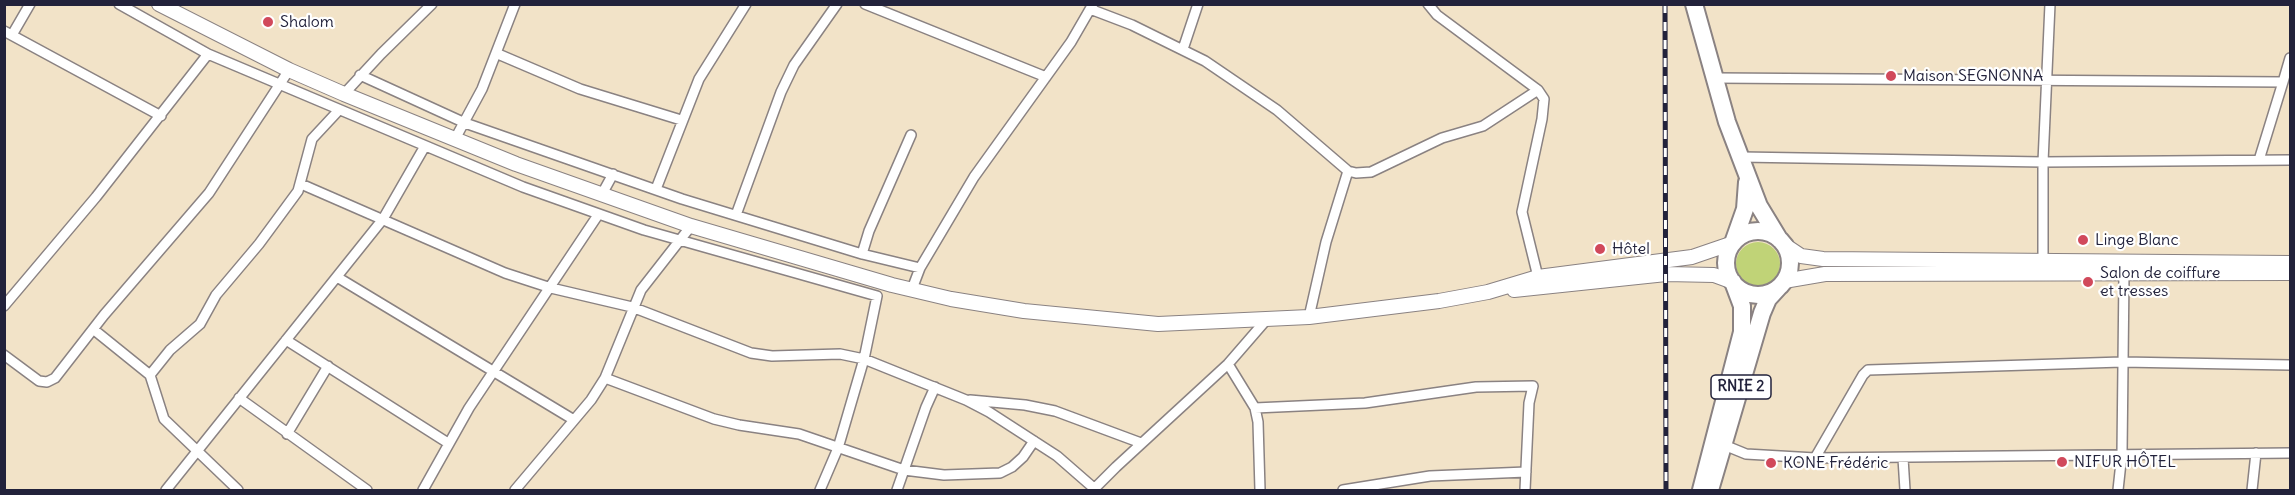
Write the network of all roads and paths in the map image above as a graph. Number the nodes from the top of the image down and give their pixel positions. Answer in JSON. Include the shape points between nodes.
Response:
{"nodes":[{"id":1,"x":30,"y":4,"type":"edge"},
{"id":2,"x":119,"y":4,"type":"edge"},
{"id":3,"x":432,"y":4,"type":"edge"},
{"id":4,"x":515,"y":4,"type":"edge"},
{"id":5,"x":746,"y":4,"type":"edge"},
{"id":6,"x":837,"y":4,"type":"edge"},
{"id":7,"x":865,"y":4,"type":"edge"},
{"id":8,"x":1198,"y":4,"type":"edge"},
{"id":9,"x":1428,"y":4,"type":"edge"},
{"id":10,"x":1694,"y":4,"type":"edge"},
{"id":11,"x":2050,"y":4,"type":"edge"},
{"id":12,"x":164,"y":6,"type":"edge"},
{"id":13,"x":1091,"y":7,"type":"edge"},
{"id":14,"x":8,"y":33,"type":"edge"},
{"id":15,"x":1183,"y":49,"type":"junction"},
{"id":16,"x":208,"y":54,"type":"junction"},
{"id":17,"x":498,"y":54,"type":"junction"},
{"id":18,"x":2290,"y":58,"type":"edge"},
{"id":19,"x":289,"y":70,"type":"junction"},
{"id":20,"x":360,"y":75,"type":"junction"},
{"id":21,"x":1046,"y":77,"type":"junction"},
{"id":22,"x":1715,"y":78,"type":"junction"},
{"id":23,"x":2048,"y":80,"type":"junction"},
{"id":24,"x":2283,"y":82,"type":"junction"},
{"id":25,"x":278,"y":84,"type":"junction"},
{"id":26,"x":1538,"y":90,"type":"junction"},
{"id":27,"x":344,"y":94,"type":"junction"},
{"id":28,"x":339,"y":110,"type":"junction"},
{"id":29,"x":161,"y":116,"type":"junction"},
{"id":30,"x":681,"y":120,"type":"junction"},
{"id":31,"x":465,"y":123,"type":"junction"},
{"id":32,"x":910,"y":135,"type":"dead end"},
{"id":33,"x":455,"y":139,"type":"junction"},
{"id":34,"x":425,"y":146,"type":"junction"},
{"id":35,"x":1741,"y":157,"type":"junction"},
{"id":36,"x":2259,"y":160,"type":"junction"},
{"id":37,"x":2290,"y":160,"type":"edge"},
{"id":38,"x":2043,"y":162,"type":"junction"},
{"id":39,"x":1348,"y":171,"type":"junction"},
{"id":40,"x":613,"y":174,"type":"junction"},
{"id":41,"x":1747,"y":176,"type":"junction"},
{"id":42,"x":301,"y":184,"type":"junction"},
{"id":43,"x":656,"y":189,"type":"junction"},
{"id":44,"x":602,"y":194,"type":"junction"},
{"id":45,"x":736,"y":214,"type":"junction"},
{"id":46,"x":598,"y":215,"type":"junction"},
{"id":47,"x":383,"y":219,"type":"junction"},
{"id":48,"x":691,"y":226,"type":"junction"},
{"id":49,"x":681,"y":240,"type":"junction"},
{"id":50,"x":1733,"y":243,"type":"junction"},
{"id":51,"x":1783,"y":243,"type":"junction"},
{"id":52,"x":862,"y":254,"type":"junction"},
{"id":53,"x":2043,"y":259,"type":"junction"},
{"id":54,"x":2290,"y":263,"type":"edge"},
{"id":55,"x":920,"y":268,"type":"junction"},
{"id":56,"x":2290,"y":273,"type":"edge"},
{"id":57,"x":2124,"y":274,"type":"junction"},
{"id":58,"x":337,"y":277,"type":"junction"},
{"id":59,"x":1538,"y":277,"type":"junction"},
{"id":60,"x":1732,"y":282,"type":"junction"},
{"id":61,"x":1781,"y":284,"type":"junction"},
{"id":62,"x":551,"y":288,"type":"junction"},
{"id":63,"x":912,"y":289,"type":"junction"},
{"id":64,"x":1488,"y":292,"type":"junction"},
{"id":65,"x":4,"y":306,"type":"edge"},
{"id":66,"x":632,"y":307,"type":"junction"},
{"id":67,"x":1309,"y":317,"type":"junction"},
{"id":68,"x":1267,"y":319,"type":"junction"},
{"id":69,"x":93,"y":329,"type":"junction"},
{"id":70,"x":286,"y":340,"type":"junction"},
{"id":71,"x":4,"y":355,"type":"edge"},
{"id":72,"x":864,"y":359,"type":"junction"},
{"id":73,"x":2122,"y":362,"type":"junction"},
{"id":74,"x":1228,"y":364,"type":"junction"},
{"id":75,"x":2290,"y":365,"type":"edge"},
{"id":76,"x":328,"y":366,"type":"junction"},
{"id":77,"x":492,"y":373,"type":"junction"},
{"id":78,"x":150,"y":375,"type":"junction"},
{"id":79,"x":604,"y":378,"type":"junction"},
{"id":80,"x":935,"y":387,"type":"junction"},
{"id":81,"x":239,"y":398,"type":"junction"},
{"id":82,"x":966,"y":399,"type":"junction"},
{"id":83,"x":1255,"y":408,"type":"junction"},
{"id":84,"x":574,"y":420,"type":"junction"},
{"id":85,"x":287,"y":434,"type":"junction"},
{"id":86,"x":1034,"y":441,"type":"junction"},
{"id":87,"x":448,"y":443,"type":"junction"},
{"id":88,"x":1141,"y":443,"type":"junction"},
{"id":89,"x":1724,"y":445,"type":"junction"},
{"id":90,"x":838,"y":448,"type":"junction"},
{"id":91,"x":197,"y":451,"type":"junction"},
{"id":92,"x":2122,"y":453,"type":"junction"},
{"id":93,"x":2256,"y":453,"type":"junction"},
{"id":94,"x":2290,"y":453,"type":"edge"},
{"id":95,"x":1815,"y":458,"type":"junction"},
{"id":96,"x":1903,"y":458,"type":"junction"},
{"id":97,"x":904,"y":470,"type":"junction"},
{"id":98,"x":1526,"y":472,"type":"junction"},
{"id":99,"x":166,"y":490,"type":"edge"},
{"id":100,"x":238,"y":490,"type":"edge"},
{"id":101,"x":367,"y":490,"type":"edge"},
{"id":102,"x":423,"y":490,"type":"edge"},
{"id":103,"x":515,"y":490,"type":"edge"},
{"id":104,"x":820,"y":490,"type":"edge"},
{"id":105,"x":897,"y":490,"type":"edge"},
{"id":106,"x":1094,"y":490,"type":"edge"},
{"id":107,"x":1260,"y":490,"type":"edge"},
{"id":108,"x":1343,"y":490,"type":"edge"},
{"id":109,"x":1525,"y":490,"type":"edge"},
{"id":110,"x":1701,"y":490,"type":"edge"},
{"id":111,"x":1710,"y":490,"type":"edge"},
{"id":112,"x":1905,"y":490,"type":"edge"},
{"id":113,"x":2118,"y":490,"type":"edge"},
{"id":114,"x":2252,"y":490,"type":"edge"}],
"edges":[{"from":1,"to":14,"type":"street"},
{"from":2,"to":16,"type":"street"},
{"from":3,"to":20,"type":"street"},
{"from":4,"to":17,"type":"street","via":[[504,27]]},
{"from":5,"to":30,"type":"street","via":[[699,79]]},
{"from":6,"to":45,"type":"street","via":[[785,83]]},
{"from":7,"to":21,"type":"street"},
{"from":8,"to":15,"type":"street"},
{"from":9,"to":26,"type":"street","via":[[1437,15]]},
{"from":10,"to":22,"type":"highway"},
{"from":11,"to":23,"type":"street"},
{"from":12,"to":19,"type":"main road"},
{"from":13,"to":15,"type":"street"},
{"from":13,"to":21,"type":"street"},
{"from":14,"to":29,"type":"street"},
{"from":15,"to":39,"type":"street","via":[[1277,110]]},
{"from":16,"to":25,"type":"street"},
{"from":16,"to":29,"type":"street"},
{"from":17,"to":30,"type":"street","via":[[580,89]]},
{"from":17,"to":31,"type":"street"},
{"from":18,"to":24,"type":"street"},
{"from":19,"to":25,"type":"street"},
{"from":19,"to":27,"type":"main road"},
{"from":20,"to":27,"type":"street"},
{"from":20,"to":31,"type":"street"},
{"from":21,"to":55,"type":"street","via":[[974,177]]},
{"from":22,"to":23,"type":"street"},
{"from":22,"to":35,"type":"highway"},
{"from":23,"to":24,"type":"street"},
{"from":23,"to":38,"type":"street"},
{"from":24,"to":36,"type":"street"},
{"from":25,"to":28,"type":"street"},
{"from":25,"to":69,"type":"street","via":[[209,193]]},
{"from":26,"to":39,"type":"street","via":[[1483,126],[1442,138],[1371,172]]},
{"from":26,"to":59,"type":"street","via":[[1544,105],[1522,212]]},
{"from":27,"to":33,"type":"main road"},
{"from":28,"to":34,"type":"street"},
{"from":28,"to":42,"type":"street","via":[[312,140]]},
{"from":29,"to":65,"type":"street"},
{"from":30,"to":43,"type":"street"},
{"from":31,"to":33,"type":"street"},
{"from":31,"to":40,"type":"street"},
{"from":32,"to":52,"type":"street"},
{"from":33,"to":44,"type":"main road"},
{"from":34,"to":46,"type":"street"},
{"from":34,"to":47,"type":"street"},
{"from":35,"to":38,"type":"street"},
{"from":35,"to":41,"type":"highway"},
{"from":36,"to":37,"type":"street"},
{"from":36,"to":38,"type":"street"},
{"from":38,"to":53,"type":"street"},
{"from":39,"to":67,"type":"street"},
{"from":40,"to":43,"type":"street"},
{"from":40,"to":44,"type":"street"},
{"from":41,"to":50,"type":"highway","via":[[1745,209]]},
{"from":41,"to":51,"type":"highway","via":[[1765,218]]},
{"from":42,"to":47,"type":"street"},
{"from":42,"to":78,"type":"street","via":[[259,244],[216,295],[200,324],[170,350]]},
{"from":43,"to":45,"type":"street"},
{"from":44,"to":48,"type":"main road"},
{"from":45,"to":52,"type":"street"},
{"from":46,"to":49,"type":"street"},
{"from":46,"to":62,"type":"street"},
{"from":47,"to":58,"type":"street"},
{"from":47,"to":62,"type":"street","via":[[466,257]]},
{"from":48,"to":49,"type":"street"},
{"from":48,"to":63,"type":"main road"},
{"from":49,"to":66,"type":"street","via":[[653,271]]},
{"from":49,"to":72,"type":"street","via":[[877,296]]},
{"from":50,"to":51,"type":"highway","via":[[1753,231],[1770,233]]},
{"from":50,"to":59,"type":"main road","via":[[1692,257]]},
{"from":50,"to":60,"type":"highway","via":[[1726,262]]},
{"from":51,"to":53,"type":"main road","via":[[1801,256],[1823,259]]},
{"from":51,"to":61,"type":"highway","via":[[1790,264]]},
{"from":52,"to":55,"type":"street"},
{"from":53,"to":54,"type":"main road"},
{"from":55,"to":63,"type":"street"},
{"from":56,"to":57,"type":"main road"},
{"from":57,"to":61,"type":"main road","via":[[1825,274]]},
{"from":57,"to":73,"type":"street"},
{"from":58,"to":70,"type":"street"},
{"from":58,"to":77,"type":"street"},
{"from":59,"to":64,"type":"main road"},
{"from":60,"to":61,"type":"highway","via":[[1752,294],[1766,294]]},
{"from":60,"to":64,"type":"main road","via":[[1714,275],[1666,274]]},
{"from":60,"to":110,"type":"highway","number":"RNIE 2","via":[[1742,306],[1742,332]]},
{"from":61,"to":89,"type":"highway","number":"RNIE 2","via":[[1762,313]]},
{"from":62,"to":66,"type":"street"},
{"from":62,"to":77,"type":"street"},
{"from":63,"to":68,"type":"main road","via":[[1024,311],[1121,322],[1178,324]]},
{"from":64,"to":67,"type":"main road"},
{"from":66,"to":72,"type":"street","via":[[751,353],[840,354]]},
{"from":66,"to":79,"type":"street"},
{"from":67,"to":68,"type":"main road"},
{"from":68,"to":74,"type":"street"},
{"from":69,"to":71,"type":"street","via":[[55,378],[47,382],[39,381]]},
{"from":69,"to":78,"type":"street"},
{"from":70,"to":76,"type":"street"},
{"from":70,"to":81,"type":"street"},
{"from":72,"to":80,"type":"street"},
{"from":72,"to":90,"type":"street"},
{"from":73,"to":75,"type":"street"},
{"from":73,"to":92,"type":"street"},
{"from":73,"to":95,"type":"street","via":[[1868,370]]},
{"from":74,"to":83,"type":"street"},
{"from":74,"to":88,"type":"street"},
{"from":76,"to":85,"type":"street"},
{"from":76,"to":87,"type":"street"},
{"from":77,"to":84,"type":"street"},
{"from":77,"to":87,"type":"street"},
{"from":78,"to":91,"type":"street","via":[[164,419]]},
{"from":79,"to":84,"type":"street"},
{"from":79,"to":90,"type":"street","via":[[714,418],[799,434]]},
{"from":80,"to":82,"type":"street"},
{"from":80,"to":97,"type":"street"},
{"from":81,"to":85,"type":"street"},
{"from":81,"to":91,"type":"street"},
{"from":82,"to":86,"type":"street"},
{"from":82,"to":88,"type":"street","via":[[1055,411]]},
{"from":83,"to":98,"type":"street","via":[[1365,403],[1476,387],[1533,386]]},
{"from":83,"to":107,"type":"street"},
{"from":84,"to":103,"type":"street"},
{"from":85,"to":101,"type":"street"},
{"from":86,"to":97,"type":"street","via":[[1023,457],[1000,473],[944,475]]},
{"from":86,"to":106,"type":"street"},
{"from":87,"to":102,"type":"street"},
{"from":88,"to":106,"type":"street"},
{"from":89,"to":95,"type":"street","via":[[1746,454]]},
{"from":89,"to":111,"type":"highway","number":"RNIE 2"},
{"from":90,"to":97,"type":"street"},
{"from":90,"to":104,"type":"street"},
{"from":91,"to":99,"type":"street"},
{"from":91,"to":100,"type":"street"},
{"from":92,"to":93,"type":"street"},
{"from":92,"to":96,"type":"street"},
{"from":92,"to":113,"type":"street"},
{"from":93,"to":94,"type":"street"},
{"from":93,"to":114,"type":"street"},
{"from":95,"to":96,"type":"street"},
{"from":96,"to":112,"type":"street"},
{"from":97,"to":105,"type":"street"},
{"from":98,"to":108,"type":"street","via":[[1414,478]]},
{"from":98,"to":109,"type":"street"}]}
